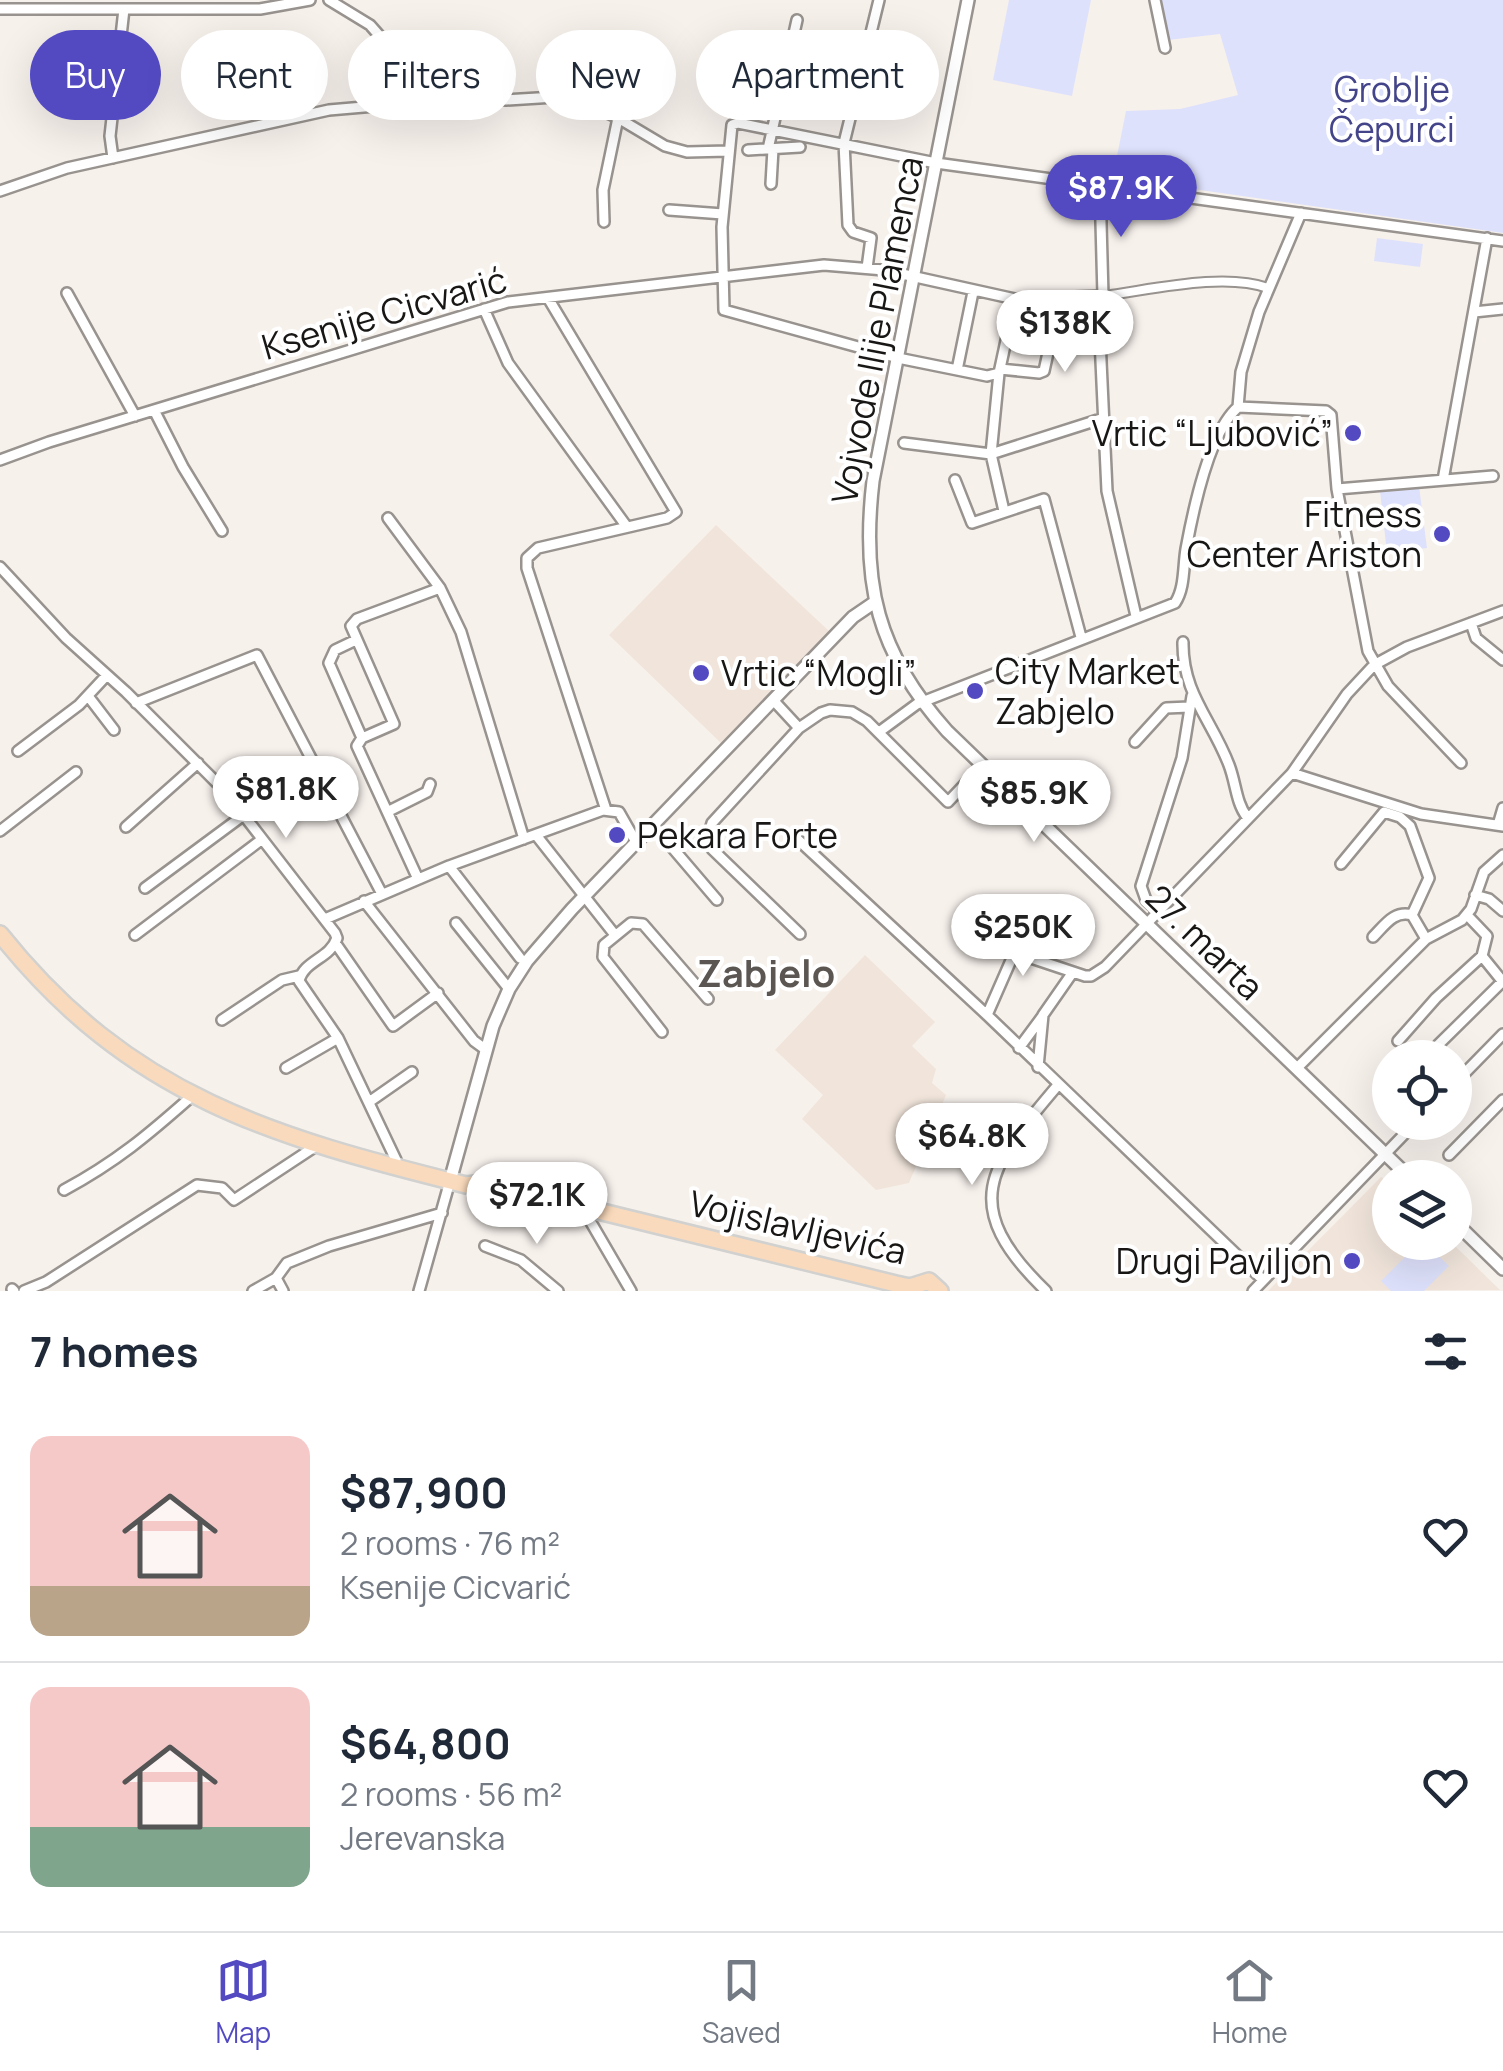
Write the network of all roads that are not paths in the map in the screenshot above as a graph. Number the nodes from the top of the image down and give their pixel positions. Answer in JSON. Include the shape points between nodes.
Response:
{"nodes":[{"id":1,"x":310,"y":0,"type":"edge"},
{"id":2,"x":330,"y":0,"type":"edge"},
{"id":3,"x":879,"y":0,"type":"edge"},
{"id":4,"x":968,"y":0,"type":"edge"},
{"id":5,"x":1155,"y":0,"type":"edge"},
{"id":6,"x":66,"y":4,"type":"edge"},
{"id":7,"x":93,"y":4,"type":"edge"},
{"id":8,"x":228,"y":4,"type":"edge"},
{"id":9,"x":0,"y":9,"type":"edge"},
{"id":10,"x":124,"y":9,"type":"junction"},
{"id":11,"x":798,"y":20,"type":"dead end"},
{"id":12,"x":374,"y":30,"type":"edge"},
{"id":13,"x":1166,"y":48,"type":"dead end"},
{"id":14,"x":348,"y":108,"type":"edge"},
{"id":15,"x":618,"y":120,"type":"edge"},
{"id":16,"x":621,"y":120,"type":"edge"},
{"id":17,"x":771,"y":130,"type":"junction"},
{"id":18,"x":844,"y":143,"type":"junction"},
{"id":19,"x":800,"y":147,"type":"dead end"},
{"id":20,"x":770,"y":149,"type":"junction"},
{"id":21,"x":748,"y":150,"type":"dead end"},
{"id":22,"x":728,"y":151,"type":"junction"},
{"id":23,"x":113,"y":158,"type":"junction"},
{"id":24,"x":936,"y":163,"type":"junction"},
{"id":25,"x":771,"y":184,"type":"dead end"},
{"id":26,"x":1100,"y":186,"type":"junction"},
{"id":27,"x":0,"y":192,"type":"edge"},
{"id":28,"x":670,"y":210,"type":"dead end"},
{"id":29,"x":1300,"y":213,"type":"junction"},
{"id":30,"x":723,"y":214,"type":"junction"},
{"id":31,"x":604,"y":222,"type":"dead end"},
{"id":32,"x":1488,"y":238,"type":"junction"},
{"id":33,"x":1503,"y":241,"type":"edge"},
{"id":34,"x":867,"y":268,"type":"junction"},
{"id":35,"x":914,"y":276,"type":"junction"},
{"id":36,"x":722,"y":279,"type":"junction"},
{"id":37,"x":1268,"y":288,"type":"junction"},
{"id":38,"x":974,"y":292,"type":"junction"},
{"id":39,"x":67,"y":293,"type":"dead end"},
{"id":40,"x":1101,"y":296,"type":"junction"},
{"id":41,"x":548,"y":298,"type":"junction"},
{"id":42,"x":1060,"y":298,"type":"junction"},
{"id":43,"x":1015,"y":299,"type":"junction"},
{"id":44,"x":484,"y":309,"type":"junction"},
{"id":45,"x":1503,"y":309,"type":"edge"},
{"id":46,"x":1474,"y":312,"type":"junction"},
{"id":47,"x":898,"y":358,"type":"junction"},
{"id":48,"x":958,"y":370,"type":"junction"},
{"id":49,"x":1000,"y":371,"type":"junction"},
{"id":50,"x":1238,"y":407,"type":"junction"},
{"id":51,"x":154,"y":410,"type":"junction"},
{"id":52,"x":135,"y":416,"type":"junction"},
{"id":53,"x":1104,"y":418,"type":"junction"},
{"id":54,"x":904,"y":443,"type":"dead end"},
{"id":55,"x":991,"y":454,"type":"junction"},
{"id":56,"x":0,"y":460,"type":"edge"},
{"id":57,"x":1493,"y":476,"type":"dead end"},
{"id":58,"x":955,"y":480,"type":"dead end"},
{"id":59,"x":1443,"y":480,"type":"junction"},
{"id":60,"x":1336,"y":488,"type":"junction"},
{"id":61,"x":1004,"y":511,"type":"junction"},
{"id":62,"x":388,"y":518,"type":"dead end"},
{"id":63,"x":627,"y":527,"type":"junction"},
{"id":64,"x":222,"y":532,"type":"dead end"},
{"id":65,"x":0,"y":567,"type":"edge"},
{"id":66,"x":440,"y":588,"type":"junction"},
{"id":67,"x":876,"y":608,"type":"junction"},
{"id":68,"x":1503,"y":611,"type":"edge"},
{"id":69,"x":1136,"y":616,"type":"junction"},
{"id":70,"x":1471,"y":624,"type":"junction"},
{"id":71,"x":1081,"y":637,"type":"junction"},
{"id":72,"x":356,"y":640,"type":"junction"},
{"id":73,"x":1182,"y":642,"type":"dead end"},
{"id":74,"x":1503,"y":660,"type":"edge"},
{"id":75,"x":1374,"y":665,"type":"junction"},
{"id":76,"x":107,"y":675,"type":"junction"},
{"id":77,"x":88,"y":696,"type":"junction"},
{"id":78,"x":774,"y":701,"type":"junction"},
{"id":79,"x":1191,"y":701,"type":"junction"},
{"id":80,"x":923,"y":702,"type":"junction"},
{"id":81,"x":136,"y":703,"type":"junction"},
{"id":82,"x":1210,"y":725,"type":"junction"},
{"id":83,"x":798,"y":728,"type":"junction"},
{"id":84,"x":1189,"y":728,"type":"junction"},
{"id":85,"x":114,"y":730,"type":"dead end"},
{"id":86,"x":879,"y":732,"type":"junction"},
{"id":87,"x":362,"y":738,"type":"junction"},
{"id":88,"x":1136,"y":742,"type":"dead end"},
{"id":89,"x":18,"y":751,"type":"dead end"},
{"id":90,"x":1461,"y":762,"type":"dead end"},
{"id":91,"x":198,"y":763,"type":"junction"},
{"id":92,"x":982,"y":766,"type":"junction"},
{"id":93,"x":76,"y":772,"type":"dead end"},
{"id":94,"x":1292,"y":773,"type":"junction"},
{"id":95,"x":430,"y":784,"type":"dead end"},
{"id":96,"x":1383,"y":808,"type":"junction"},
{"id":97,"x":1503,"y":808,"type":"edge"},
{"id":98,"x":606,"y":810,"type":"junction"},
{"id":99,"x":389,"y":811,"type":"junction"},
{"id":100,"x":242,"y":817,"type":"junction"},
{"id":101,"x":1247,"y":818,"type":"junction"},
{"id":102,"x":653,"y":825,"type":"junction"},
{"id":103,"x":1500,"y":826,"type":"edge"},
{"id":104,"x":126,"y":827,"type":"dead end"},
{"id":105,"x":0,"y":831,"type":"edge"},
{"id":106,"x":536,"y":835,"type":"junction"},
{"id":107,"x":794,"y":836,"type":"dead end"},
{"id":108,"x":524,"y":839,"type":"junction"},
{"id":109,"x":260,"y":840,"type":"junction"},
{"id":110,"x":636,"y":842,"type":"junction"},
{"id":111,"x":1503,"y":855,"type":"edge"},
{"id":112,"x":1340,"y":864,"type":"dead end"},
{"id":113,"x":448,"y":866,"type":"junction"},
{"id":114,"x":418,"y":879,"type":"junction"},
{"id":115,"x":145,"y":888,"type":"dead end"},
{"id":116,"x":382,"y":894,"type":"junction"},
{"id":117,"x":1475,"y":895,"type":"junction"},
{"id":118,"x":584,"y":897,"type":"junction"},
{"id":119,"x":718,"y":900,"type":"dead end"},
{"id":120,"x":364,"y":901,"type":"junction"},
{"id":121,"x":1157,"y":910,"type":"junction"},
{"id":122,"x":1503,"y":911,"type":"edge"},
{"id":123,"x":1467,"y":914,"type":"junction"},
{"id":124,"x":1412,"y":915,"type":"junction"},
{"id":125,"x":325,"y":919,"type":"junction"},
{"id":126,"x":1145,"y":923,"type":"junction"},
{"id":127,"x":456,"y":924,"type":"dead end"},
{"id":128,"x":0,"y":934,"type":"edge"},
{"id":129,"x":615,"y":934,"type":"junction"},
{"id":130,"x":800,"y":934,"type":"dead end"},
{"id":131,"x":135,"y":935,"type":"dead end"},
{"id":132,"x":1373,"y":937,"type":"dead end"},
{"id":133,"x":1426,"y":939,"type":"junction"},
{"id":134,"x":336,"y":944,"type":"junction"},
{"id":135,"x":1482,"y":956,"type":"junction"},
{"id":136,"x":520,"y":958,"type":"dead end"},
{"id":137,"x":1073,"y":972,"type":"junction"},
{"id":138,"x":299,"y":976,"type":"junction"},
{"id":139,"x":1503,"y":981,"type":"edge"},
{"id":140,"x":509,"y":988,"type":"junction"},
{"id":141,"x":438,"y":993,"type":"junction"},
{"id":142,"x":708,"y":999,"type":"dead end"},
{"id":143,"x":1043,"y":1014,"type":"junction"},
{"id":144,"x":987,"y":1015,"type":"junction"},
{"id":145,"x":222,"y":1020,"type":"dead end"},
{"id":146,"x":662,"y":1032,"type":"dead end"},
{"id":147,"x":1503,"y":1034,"type":"edge"},
{"id":148,"x":338,"y":1038,"type":"junction"},
{"id":149,"x":1399,"y":1040,"type":"edge"},
{"id":150,"x":1444,"y":1040,"type":"edge"},
{"id":151,"x":1019,"y":1048,"type":"junction"},
{"id":152,"x":485,"y":1049,"type":"junction"},
{"id":153,"x":1472,"y":1066,"type":"edge"},
{"id":154,"x":286,"y":1068,"type":"dead end"},
{"id":155,"x":1038,"y":1068,"type":"junction"},
{"id":156,"x":1298,"y":1068,"type":"junction"},
{"id":157,"x":412,"y":1072,"type":"dead end"},
{"id":158,"x":1058,"y":1085,"type":"junction"},
{"id":159,"x":192,"y":1096,"type":"junction"},
{"id":160,"x":1503,"y":1100,"type":"edge"},
{"id":161,"x":369,"y":1102,"type":"junction"},
{"id":162,"x":1399,"y":1140,"type":"edge"},
{"id":163,"x":316,"y":1146,"type":"junction"},
{"id":164,"x":1386,"y":1153,"type":"junction"},
{"id":165,"x":1450,"y":1155,"type":"dead end"},
{"id":166,"x":1393,"y":1160,"type":"edge"},
{"id":167,"x":396,"y":1168,"type":"junction"},
{"id":168,"x":450,"y":1181,"type":"junction"},
{"id":169,"x":64,"y":1190,"type":"dead end"},
{"id":170,"x":582,"y":1208,"type":"junction"},
{"id":171,"x":442,"y":1213,"type":"junction"},
{"id":172,"x":1472,"y":1238,"type":"edge"},
{"id":173,"x":485,"y":1246,"type":"dead end"},
{"id":174,"x":1503,"y":1268,"type":"edge"},
{"id":175,"x":276,"y":1278,"type":"junction"},
{"id":176,"x":1263,"y":1280,"type":"junction"},
{"id":177,"x":24,"y":1291,"type":"edge"},
{"id":178,"x":253,"y":1291,"type":"edge"},
{"id":179,"x":284,"y":1291,"type":"edge"},
{"id":180,"x":419,"y":1291,"type":"edge"},
{"id":181,"x":558,"y":1291,"type":"edge"},
{"id":182,"x":631,"y":1291,"type":"edge"},
{"id":183,"x":940,"y":1291,"type":"edge"},
{"id":184,"x":1046,"y":1291,"type":"edge"},
{"id":185,"x":1253,"y":1291,"type":"edge"}],
"edges":[{"from":1,"to":8,"type":"street"},
{"from":2,"to":12,"type":"street"},
{"from":3,"to":18,"type":"street"},
{"from":4,"to":24,"type":"street","name":"Vojvode Ilije Plamenca"},
{"from":5,"to":13,"type":"street"},
{"from":6,"to":7,"type":"street"},
{"from":6,"to":9,"type":"street"},
{"from":7,"to":10,"type":"street"},
{"from":8,"to":10,"type":"street"},
{"from":10,"to":23,"type":"street"},
{"from":11,"to":17,"type":"street"},
{"from":14,"to":23,"type":"street"},
{"from":15,"to":31,"type":"street","via":[[603,190]]},
{"from":16,"to":22,"type":"street","via":[[664,146]]},
{"from":17,"to":18,"type":"street"},
{"from":17,"to":20,"type":"street"},
{"from":17,"to":22,"type":"street","via":[[734,123]]},
{"from":18,"to":24,"type":"street"},
{"from":18,"to":34,"type":"street","via":[[848,224],[870,238]]},
{"from":19,"to":20,"type":"street"},
{"from":20,"to":21,"type":"street"},
{"from":20,"to":25,"type":"street"},
{"from":22,"to":30,"type":"street"},
{"from":23,"to":27,"type":"street"},
{"from":24,"to":26,"type":"street"},
{"from":24,"to":35,"type":"street","name":"Vojvode Ilije Plamenca"},
{"from":26,"to":29,"type":"street"},
{"from":26,"to":40,"type":"street"},
{"from":28,"to":30,"type":"street"},
{"from":29,"to":32,"type":"street"},
{"from":29,"to":37,"type":"street"},
{"from":30,"to":36,"type":"street"},
{"from":32,"to":33,"type":"street"},
{"from":32,"to":46,"type":"street"},
{"from":34,"to":35,"type":"street","name":"Ksenije Cicvarić"},
{"from":34,"to":36,"type":"street","name":"Ksenije Cicvarić","via":[[824,265]]},
{"from":35,"to":38,"type":"street","name":"Ksenije Cicvarić"},
{"from":35,"to":47,"type":"street","name":"Vojvode Ilije Plamenca"},
{"from":36,"to":41,"type":"street","name":"Ksenije Cicvarić"},
{"from":36,"to":47,"type":"street","via":[[724,310]]},
{"from":37,"to":40,"type":"street","via":[[1202,283]]},
{"from":37,"to":50,"type":"street","via":[[1241,372]]},
{"from":38,"to":43,"type":"street"},
{"from":38,"to":48,"type":"street"},
{"from":39,"to":52,"type":"street"},
{"from":40,"to":42,"type":"street"},
{"from":40,"to":53,"type":"street"},
{"from":41,"to":44,"type":"street","name":"Ksenije Cicvarić"},
{"from":41,"to":63,"type":"street","via":[[674,507],[676,515]]},
{"from":42,"to":43,"type":"street"},
{"from":42,"to":49,"type":"street","via":[[1044,371]]},
{"from":43,"to":49,"type":"street"},
{"from":44,"to":51,"type":"street","name":"Ksenije Cicvarić"},
{"from":44,"to":63,"type":"street","via":[[508,363]]},
{"from":45,"to":46,"type":"street"},
{"from":46,"to":59,"type":"street"},
{"from":47,"to":48,"type":"street"},
{"from":47,"to":67,"type":"street","name":"Vojvode Ilije Plamenca","via":[[869,513]]},
{"from":48,"to":49,"type":"street","via":[[993,376]]},
{"from":49,"to":55,"type":"street"},
{"from":50,"to":60,"type":"street","via":[[1328,412]]},
{"from":50,"to":69,"type":"street","via":[[1227,418],[1206,473],[1177,600]]},
{"from":51,"to":52,"type":"street","name":"Ksenije Cicvarić"},
{"from":51,"to":64,"type":"street"},
{"from":52,"to":56,"type":"street","name":"Ksenije Cicvarić"},
{"from":53,"to":55,"type":"street"},
{"from":53,"to":69,"type":"street","via":[[1109,501]]},
{"from":54,"to":55,"type":"street"},
{"from":55,"to":61,"type":"street"},
{"from":57,"to":59,"type":"street"},
{"from":58,"to":61,"type":"street","via":[[972,523]]},
{"from":59,"to":60,"type":"street"},
{"from":60,"to":75,"type":"street","via":[[1359,619]]},
{"from":61,"to":71,"type":"street","via":[[1044,499]]},
{"from":62,"to":66,"type":"street"},
{"from":63,"to":98,"type":"street","via":[[538,548],[527,561]]},
{"from":65,"to":76,"type":"street"},
{"from":66,"to":72,"type":"street","via":[[357,618],[351,626]]},
{"from":66,"to":108,"type":"street","via":[[461,632]]},
{"from":67,"to":78,"type":"street","via":[[861,610]]},
{"from":67,"to":80,"type":"street","name":"27. marta"},
{"from":68,"to":70,"type":"street"},
{"from":69,"to":71,"type":"street"},
{"from":70,"to":74,"type":"street","via":[[1476,638]]},
{"from":70,"to":75,"type":"street"},
{"from":71,"to":80,"type":"street"},
{"from":72,"to":87,"type":"street","via":[[335,650],[329,662]]},
{"from":72,"to":87,"type":"street","via":[[394,724]]},
{"from":73,"to":79,"type":"street"},
{"from":75,"to":90,"type":"street"},
{"from":75,"to":94,"type":"street"},
{"from":76,"to":77,"type":"street"},
{"from":76,"to":81,"type":"street"},
{"from":77,"to":85,"type":"street"},
{"from":77,"to":89,"type":"street"},
{"from":78,"to":83,"type":"street"},
{"from":78,"to":102,"type":"street"},
{"from":79,"to":82,"type":"street"},
{"from":79,"to":84,"type":"street"},
{"from":79,"to":88,"type":"street","via":[[1166,708]]},
{"from":80,"to":86,"type":"street"},
{"from":80,"to":92,"type":"street","name":"27. marta"},
{"from":81,"to":91,"type":"street"},
{"from":81,"to":116,"type":"street","via":[[258,654]]},
{"from":82,"to":84,"type":"street"},
{"from":82,"to":101,"type":"street"},
{"from":83,"to":86,"type":"street","via":[[820,713],[842,710]]},
{"from":83,"to":130,"type":"street","via":[[712,823],[708,836],[712,849]]},
{"from":84,"to":121,"type":"street","via":[[1140,886]]},
{"from":86,"to":92,"type":"street","via":[[948,802]]},
{"from":87,"to":99,"type":"street","via":[[357,746]]},
{"from":91,"to":100,"type":"street"},
{"from":91,"to":104,"type":"street"},
{"from":92,"to":126,"type":"street","name":"27. marta"},
{"from":93,"to":105,"type":"street"},
{"from":94,"to":96,"type":"street"},
{"from":94,"to":101,"type":"street"},
{"from":95,"to":99,"type":"street","via":[[427,792]]},
{"from":96,"to":103,"type":"street"},
{"from":96,"to":112,"type":"street"},
{"from":96,"to":124,"type":"street","via":[[1410,826],[1428,871]]},
{"from":97,"to":103,"type":"street"},
{"from":98,"to":106,"type":"street"},
{"from":98,"to":110,"type":"street","via":[[619,812]]},
{"from":99,"to":114,"type":"street"},
{"from":100,"to":109,"type":"street"},
{"from":100,"to":115,"type":"street"},
{"from":101,"to":121,"type":"street"},
{"from":102,"to":110,"type":"street"},
{"from":102,"to":119,"type":"street"},
{"from":106,"to":108,"type":"street"},
{"from":106,"to":118,"type":"street"},
{"from":107,"to":144,"type":"street"},
{"from":108,"to":113,"type":"street"},
{"from":109,"to":125,"type":"street"},
{"from":109,"to":131,"type":"street"},
{"from":110,"to":118,"type":"street"},
{"from":111,"to":117,"type":"street","via":[[1484,872]]},
{"from":113,"to":114,"type":"street"},
{"from":113,"to":136,"type":"street"},
{"from":114,"to":116,"type":"street"},
{"from":116,"to":120,"type":"street"},
{"from":117,"to":122,"type":"street"},
{"from":117,"to":123,"type":"street"},
{"from":118,"to":129,"type":"street"},
{"from":118,"to":140,"type":"street"},
{"from":120,"to":125,"type":"street"},
{"from":120,"to":141,"type":"street"},
{"from":121,"to":126,"type":"street"},
{"from":123,"to":133,"type":"street"},
{"from":123,"to":135,"type":"street","via":[[1487,936]]},
{"from":124,"to":132,"type":"street","via":[[1399,914]]},
{"from":124,"to":133,"type":"street"},
{"from":125,"to":134,"type":"street"},
{"from":126,"to":137,"type":"street","via":[[1097,974]]},
{"from":126,"to":156,"type":"street","name":"27. marta"},
{"from":127,"to":140,"type":"street"},
{"from":128,"to":159,"type":"main road","name":"Vojislavljevića","via":[[84,1023]]},
{"from":129,"to":142,"type":"street","via":[[640,923]]},
{"from":129,"to":146,"type":"street","via":[[603,957]]},
{"from":133,"to":156,"type":"street"},
{"from":134,"to":138,"type":"street"},
{"from":134,"to":141,"type":"street","via":[[393,1026]]},
{"from":135,"to":139,"type":"street"},
{"from":135,"to":149,"type":"street"},
{"from":137,"to":143,"type":"street"},
{"from":137,"to":144,"type":"street","via":[[1019,954]]},
{"from":138,"to":145,"type":"street"},
{"from":138,"to":148,"type":"street"},
{"from":139,"to":150,"type":"street"},
{"from":140,"to":152,"type":"street"},
{"from":141,"to":152,"type":"street"},
{"from":143,"to":151,"type":"street"},
{"from":143,"to":155,"type":"street"},
{"from":144,"to":151,"type":"street"},
{"from":147,"to":153,"type":"street"},
{"from":148,"to":154,"type":"street"},
{"from":148,"to":161,"type":"street"},
{"from":151,"to":155,"type":"street"},
{"from":152,"to":168,"type":"street"},
{"from":155,"to":158,"type":"street"},
{"from":156,"to":164,"type":"street","name":"27. marta"},
{"from":157,"to":161,"type":"street"},
{"from":158,"to":176,"type":"street"},
{"from":158,"to":184,"type":"street","via":[[1010,1142],[990,1203],[1005,1246]]},
{"from":159,"to":163,"type":"main road","name":"Vojislavljevića"},
{"from":159,"to":169,"type":"street","via":[[104,1169]]},
{"from":160,"to":165,"type":"street"},
{"from":161,"to":167,"type":"street"},
{"from":162,"to":164,"type":"street"},
{"from":163,"to":167,"type":"main road","name":"Vojislavljevića"},
{"from":163,"to":177,"type":"street","via":[[234,1200],[222,1188],[197,1185]]},
{"from":164,"to":166,"type":"street","name":"27. marta"},
{"from":164,"to":176,"type":"street"},
{"from":167,"to":168,"type":"main road","name":"Vojislavljevića"},
{"from":168,"to":170,"type":"main road","name":"Vojislavljevića"},
{"from":168,"to":171,"type":"street"},
{"from":170,"to":182,"type":"street"},
{"from":170,"to":183,"type":"main road","name":"Vojislavljevića","via":[[896,1284],[929,1281]]},
{"from":171,"to":175,"type":"street","via":[[288,1262]]},
{"from":171,"to":180,"type":"street"},
{"from":172,"to":174,"type":"street"},
{"from":173,"to":181,"type":"street","via":[[521,1260]]},
{"from":175,"to":178,"type":"street"},
{"from":175,"to":179,"type":"street"},
{"from":176,"to":185,"type":"street"}]}
